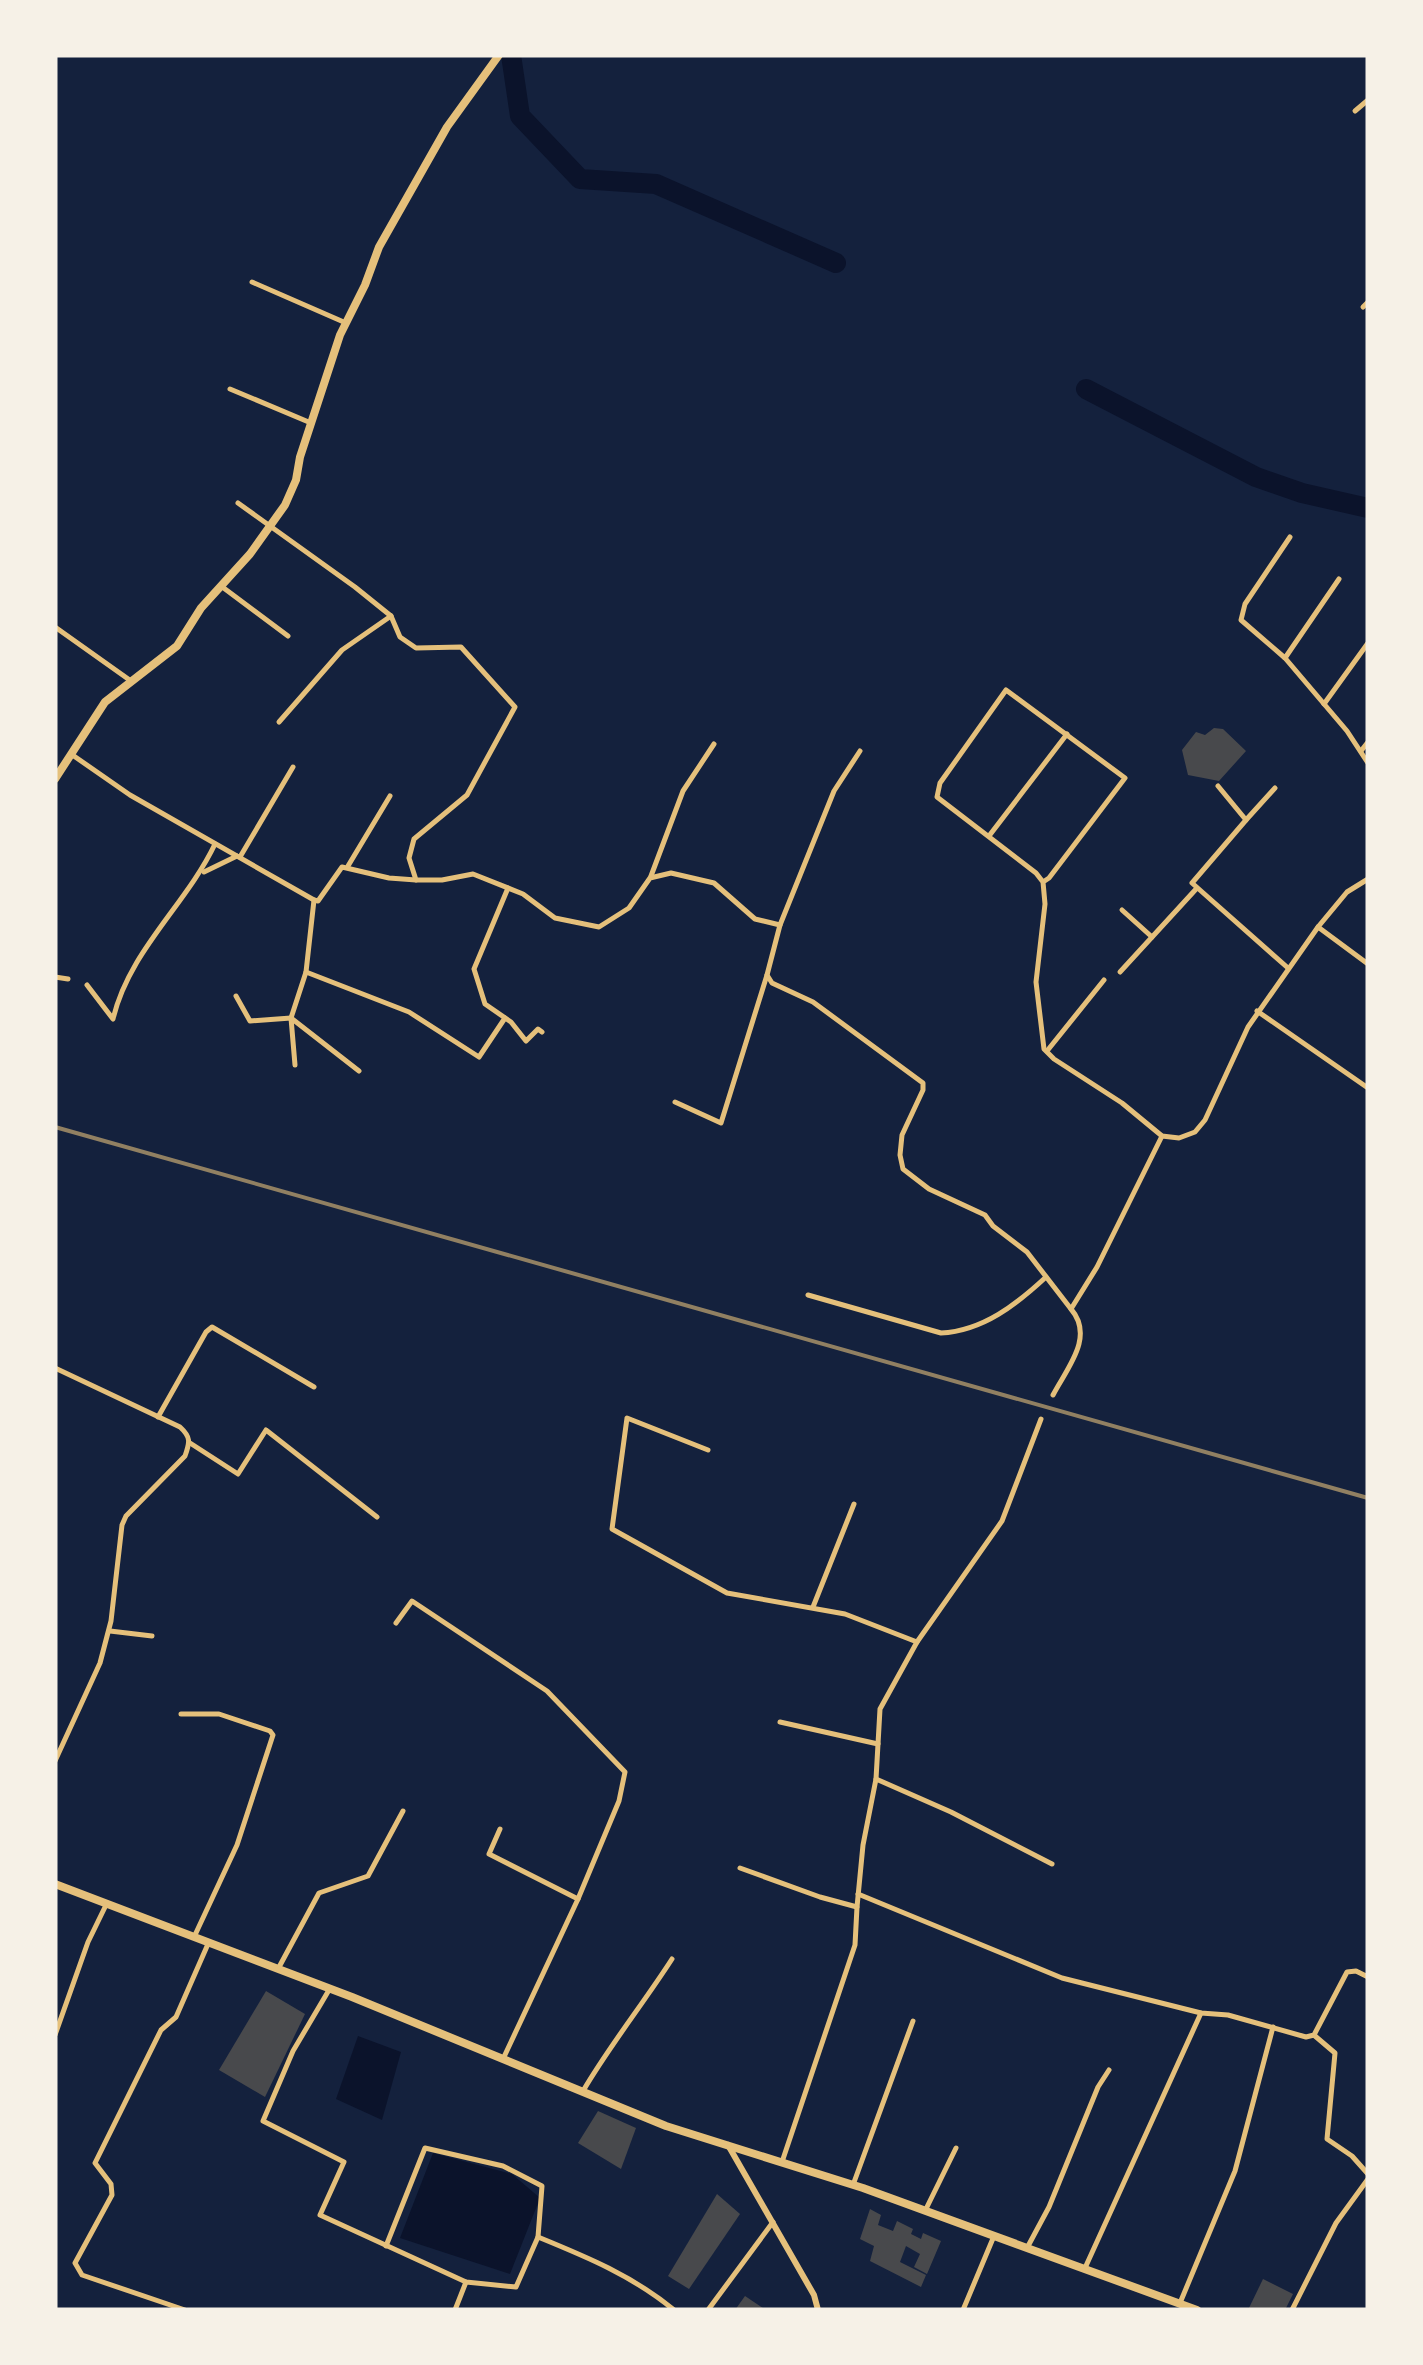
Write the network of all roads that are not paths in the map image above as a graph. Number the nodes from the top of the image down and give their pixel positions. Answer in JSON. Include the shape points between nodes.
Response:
{"nodes":[{"id":1,"x":498,"y":56,"type":"edge"},
{"id":2,"x":1368,"y":100,"type":"edge"},
{"id":3,"x":1355,"y":111,"type":"dead end"},
{"id":4,"x":252,"y":282,"type":"dead end"},
{"id":5,"x":346,"y":323,"type":"junction"},
{"id":6,"x":230,"y":389,"type":"dead end"},
{"id":7,"x":311,"y":424,"type":"junction"},
{"id":8,"x":238,"y":503,"type":"dead end"},
{"id":9,"x":268,"y":528,"type":"junction"},
{"id":10,"x":1290,"y":537,"type":"dead end"},
{"id":11,"x":1339,"y":580,"type":"dead end"},
{"id":12,"x":221,"y":586,"type":"junction"},
{"id":13,"x":391,"y":616,"type":"junction"},
{"id":14,"x":55,"y":626,"type":"edge"},
{"id":15,"x":288,"y":636,"type":"dead end"},
{"id":16,"x":1368,"y":643,"type":"edge"},
{"id":17,"x":1285,"y":658,"type":"junction"},
{"id":18,"x":131,"y":681,"type":"junction"},
{"id":19,"x":1324,"y":704,"type":"junction"},
{"id":20,"x":279,"y":722,"type":"dead end"},
{"id":21,"x":1068,"y":734,"type":"junction"},
{"id":22,"x":1368,"y":742,"type":"edge"},
{"id":23,"x":714,"y":744,"type":"dead end"},
{"id":24,"x":860,"y":751,"type":"dead end"},
{"id":25,"x":1361,"y":751,"type":"junction"},
{"id":26,"x":71,"y":754,"type":"junction"},
{"id":27,"x":1368,"y":763,"type":"edge"},
{"id":28,"x":59,"y":764,"type":"edge"},
{"id":29,"x":293,"y":767,"type":"dead end"},
{"id":30,"x":55,"y":779,"type":"edge"},
{"id":31,"x":1218,"y":786,"type":"dead end"},
{"id":32,"x":1276,"y":788,"type":"dead end"},
{"id":33,"x":390,"y":796,"type":"dead end"},
{"id":34,"x":1246,"y":820,"type":"junction"},
{"id":35,"x":989,"y":836,"type":"junction"},
{"id":36,"x":215,"y":844,"type":"junction"},
{"id":37,"x":238,"y":857,"type":"junction"},
{"id":38,"x":348,"y":866,"type":"junction"},
{"id":39,"x":201,"y":873,"type":"junction"},
{"id":40,"x":650,"y":878,"type":"junction"},
{"id":41,"x":1368,"y":879,"type":"edge"},
{"id":42,"x":416,"y":880,"type":"junction"},
{"id":43,"x":1042,"y":882,"type":"junction"},
{"id":44,"x":508,"y":888,"type":"junction"},
{"id":45,"x":1197,"y":888,"type":"junction"},
{"id":46,"x":314,"y":900,"type":"junction"},
{"id":47,"x":1122,"y":910,"type":"dead end"},
{"id":48,"x":780,"y":925,"type":"junction"},
{"id":49,"x":1318,"y":927,"type":"junction"},
{"id":50,"x":1152,"y":937,"type":"junction"},
{"id":51,"x":1368,"y":964,"type":"edge"},
{"id":52,"x":1288,"y":968,"type":"junction"},
{"id":53,"x":306,"y":972,"type":"junction"},
{"id":54,"x":1120,"y":972,"type":"dead end"},
{"id":55,"x":768,"y":975,"type":"junction"},
{"id":56,"x":55,"y":977,"type":"edge"},
{"id":57,"x":68,"y":979,"type":"dead end"},
{"id":58,"x":1104,"y":980,"type":"dead end"},
{"id":59,"x":87,"y":985,"type":"dead end"},
{"id":60,"x":236,"y":996,"type":"dead end"},
{"id":61,"x":1257,"y":1012,"type":"junction"},
{"id":62,"x":291,"y":1018,"type":"junction"},
{"id":63,"x":505,"y":1018,"type":"junction"},
{"id":64,"x":542,"y":1032,"type":"dead end"},
{"id":65,"x":1047,"y":1051,"type":"junction"},
{"id":66,"x":294,"y":1065,"type":"dead end"},
{"id":67,"x":360,"y":1071,"type":"dead end"},
{"id":68,"x":1368,"y":1088,"type":"edge"},
{"id":69,"x":675,"y":1102,"type":"dead end"},
{"id":70,"x":1162,"y":1136,"type":"junction"},
{"id":71,"x":1046,"y":1277,"type":"junction"},
{"id":72,"x":808,"y":1295,"type":"dead end"},
{"id":73,"x":1071,"y":1309,"type":"junction"},
{"id":74,"x":55,"y":1368,"type":"edge"},
{"id":75,"x":314,"y":1387,"type":"dead end"},
{"id":76,"x":1052,"y":1395,"type":"dead end"},
{"id":77,"x":158,"y":1418,"type":"junction"},
{"id":78,"x":1041,"y":1419,"type":"dead end"},
{"id":79,"x":190,"y":1443,"type":"junction"},
{"id":80,"x":708,"y":1450,"type":"dead end"},
{"id":81,"x":854,"y":1504,"type":"dead end"},
{"id":82,"x":377,"y":1517,"type":"dead end"},
{"id":83,"x":812,"y":1607,"type":"junction"},
{"id":84,"x":396,"y":1623,"type":"dead end"},
{"id":85,"x":109,"y":1631,"type":"junction"},
{"id":86,"x":152,"y":1636,"type":"dead end"},
{"id":87,"x":918,"y":1642,"type":"junction"},
{"id":88,"x":181,"y":1714,"type":"dead end"},
{"id":89,"x":780,"y":1722,"type":"dead end"},
{"id":90,"x":878,"y":1744,"type":"junction"},
{"id":91,"x":55,"y":1761,"type":"edge"},
{"id":92,"x":876,"y":1779,"type":"junction"},
{"id":93,"x":402,"y":1811,"type":"dead end"},
{"id":94,"x":500,"y":1829,"type":"dead end"},
{"id":95,"x":1052,"y":1864,"type":"dead end"},
{"id":96,"x":740,"y":1868,"type":"dead end"},
{"id":97,"x":55,"y":1884,"type":"edge"},
{"id":98,"x":858,"y":1894,"type":"junction"},
{"id":99,"x":578,"y":1899,"type":"junction"},
{"id":100,"x":107,"y":1902,"type":"junction"},
{"id":101,"x":857,"y":1906,"type":"junction"},
{"id":102,"x":194,"y":1938,"type":"junction"},
{"id":103,"x":208,"y":1944,"type":"junction"},
{"id":104,"x":672,"y":1959,"type":"dead end"},
{"id":105,"x":278,"y":1969,"type":"junction"},
{"id":106,"x":1368,"y":1977,"type":"edge"},
{"id":107,"x":330,"y":1989,"type":"junction"},
{"id":108,"x":1202,"y":2013,"type":"junction"},
{"id":109,"x":914,"y":2020,"type":"dead end"},
{"id":110,"x":1274,"y":2027,"type":"junction"},
{"id":111,"x":55,"y":2035,"type":"edge"},
{"id":112,"x":1314,"y":2036,"type":"junction"},
{"id":113,"x":503,"y":2059,"type":"junction"},
{"id":114,"x":1109,"y":2070,"type":"dead end"},
{"id":115,"x":584,"y":2092,"type":"junction"},
{"id":116,"x":728,"y":2145,"type":"junction"},
{"id":117,"x":956,"y":2148,"type":"dead end"},
{"id":118,"x":782,"y":2162,"type":"junction"},
{"id":119,"x":1368,"y":2177,"type":"edge"},
{"id":120,"x":853,"y":2185,"type":"junction"},
{"id":121,"x":925,"y":2211,"type":"junction"},
{"id":122,"x":773,"y":2222,"type":"junction"},
{"id":123,"x":994,"y":2236,"type":"junction"},
{"id":124,"x":538,"y":2237,"type":"junction"},
{"id":125,"x":386,"y":2246,"type":"junction"},
{"id":126,"x":1027,"y":2248,"type":"junction"},
{"id":127,"x":1084,"y":2268,"type":"junction"},
{"id":128,"x":466,"y":2282,"type":"junction"},
{"id":129,"x":1180,"y":2303,"type":"junction"},
{"id":130,"x":186,"y":2310,"type":"edge"},
{"id":131,"x":455,"y":2310,"type":"edge"},
{"id":132,"x":674,"y":2310,"type":"edge"},
{"id":133,"x":708,"y":2310,"type":"edge"},
{"id":134,"x":818,"y":2310,"type":"edge"},
{"id":135,"x":962,"y":2310,"type":"edge"},
{"id":136,"x":1197,"y":2310,"type":"edge"},
{"id":137,"x":1292,"y":2310,"type":"edge"}],
"edges":[{"from":1,"to":5,"type":"main road","via":[[399,210]]},
{"from":2,"to":3,"type":"street"},
{"from":4,"to":5,"type":"street"},
{"from":5,"to":7,"type":"main road"},
{"from":6,"to":7,"type":"street"},
{"from":7,"to":9,"type":"main road","via":[[296,480]]},
{"from":8,"to":9,"type":"street"},
{"from":9,"to":12,"type":"main road"},
{"from":9,"to":13,"type":"street"},
{"from":10,"to":17,"type":"street","via":[[1240,613]]},
{"from":11,"to":17,"type":"street"},
{"from":12,"to":15,"type":"street"},
{"from":12,"to":18,"type":"main road","via":[[177,646]]},
{"from":13,"to":20,"type":"street","via":[[342,650]]},
{"from":13,"to":42,"type":"street","via":[[400,637],[416,648],[461,648],[515,707],[467,795],[414,839],[409,858]]},
{"from":14,"to":18,"type":"street"},
{"from":16,"to":19,"type":"street"},
{"from":17,"to":19,"type":"street"},
{"from":18,"to":26,"type":"main road","via":[[105,702]]},
{"from":19,"to":25,"type":"street"},
{"from":21,"to":35,"type":"street"},
{"from":21,"to":35,"type":"street","via":[[1006,690],[937,792]]},
{"from":21,"to":43,"type":"street","via":[[1125,778]]},
{"from":22,"to":25,"type":"street"},
{"from":23,"to":40,"type":"street","via":[[683,791]]},
{"from":24,"to":48,"type":"street","via":[[834,792]]},
{"from":25,"to":27,"type":"street"},
{"from":26,"to":28,"type":"main road"},
{"from":26,"to":36,"type":"street"},
{"from":28,"to":30,"type":"main road"},
{"from":29,"to":37,"type":"street"},
{"from":31,"to":34,"type":"street"},
{"from":32,"to":34,"type":"street"},
{"from":33,"to":38,"type":"street"},
{"from":34,"to":45,"type":"street","via":[[1192,883]]},
{"from":35,"to":43,"type":"street"},
{"from":36,"to":37,"type":"street"},
{"from":36,"to":39,"type":"street"},
{"from":37,"to":39,"type":"street"},
{"from":37,"to":46,"type":"street"},
{"from":38,"to":42,"type":"street"},
{"from":38,"to":46,"type":"street"},
{"from":39,"to":59,"type":"street","via":[[135,964],[112,1019]]},
{"from":40,"to":44,"type":"street","via":[[630,908],[599,927],[555,918]]},
{"from":40,"to":48,"type":"street","via":[[671,873],[714,883],[755,918]]},
{"from":41,"to":49,"type":"street","via":[[1346,892]]},
{"from":42,"to":44,"type":"street","via":[[473,874]]},
{"from":43,"to":65,"type":"street","via":[[1046,904],[1036,982]]},
{"from":44,"to":63,"type":"street","via":[[474,969],[486,1004]]},
{"from":45,"to":50,"type":"street"},
{"from":45,"to":52,"type":"street"},
{"from":46,"to":53,"type":"street"},
{"from":47,"to":50,"type":"street"},
{"from":48,"to":55,"type":"street"},
{"from":49,"to":51,"type":"street"},
{"from":49,"to":52,"type":"street"},
{"from":50,"to":54,"type":"street"},
{"from":52,"to":61,"type":"street"},
{"from":53,"to":62,"type":"street"},
{"from":53,"to":63,"type":"street","via":[[409,1012],[479,1056]]},
{"from":55,"to":69,"type":"street","via":[[721,1122]]},
{"from":55,"to":71,"type":"street","via":[[772,984],[813,1002],[923,1083],[902,1135],[904,1170],[984,1215]]},
{"from":56,"to":57,"type":"street"},
{"from":58,"to":65,"type":"street"},
{"from":60,"to":62,"type":"street","via":[[250,1021]]},
{"from":61,"to":68,"type":"street"},
{"from":61,"to":70,"type":"street","via":[[1205,1120],[1179,1138]]},
{"from":62,"to":66,"type":"street"},
{"from":62,"to":67,"type":"street"},
{"from":63,"to":64,"type":"street","via":[[526,1041]]},
{"from":65,"to":70,"type":"street"},
{"from":70,"to":73,"type":"street"},
{"from":71,"to":72,"type":"street","via":[[990,1320],[951,1332]]},
{"from":71,"to":73,"type":"street"},
{"from":73,"to":76,"type":"street","via":[[1082,1336]]},
{"from":74,"to":77,"type":"street"},
{"from":75,"to":77,"type":"street","via":[[212,1328]]},
{"from":77,"to":79,"type":"street","via":[[180,1427]]},
{"from":78,"to":87,"type":"street","via":[[1002,1522]]},
{"from":79,"to":82,"type":"street","via":[[238,1474],[266,1430]]},
{"from":79,"to":85,"type":"street","via":[[186,1456],[122,1525]]},
{"from":80,"to":83,"type":"street","via":[[627,1418],[612,1529],[727,1593]]},
{"from":81,"to":83,"type":"street"},
{"from":83,"to":87,"type":"street"},
{"from":84,"to":99,"type":"street","via":[[412,1601],[426,1610],[546,1691],[625,1772]]},
{"from":85,"to":86,"type":"street"},
{"from":85,"to":91,"type":"street"},
{"from":87,"to":90,"type":"street","via":[[880,1708]]},
{"from":88,"to":102,"type":"street","via":[[225,1715],[273,1735],[250,1811]]},
{"from":89,"to":90,"type":"street"},
{"from":90,"to":92,"type":"street"},
{"from":92,"to":95,"type":"street"},
{"from":92,"to":98,"type":"street"},
{"from":93,"to":105,"type":"street","via":[[368,1876],[319,1893]]},
{"from":94,"to":99,"type":"street","via":[[489,1854]]},
{"from":96,"to":101,"type":"street"},
{"from":97,"to":100,"type":"main road"},
{"from":98,"to":101,"type":"street"},
{"from":98,"to":108,"type":"street","via":[[1062,1978]]},
{"from":99,"to":113,"type":"street"},
{"from":100,"to":102,"type":"main road"},
{"from":100,"to":111,"type":"street"},
{"from":101,"to":118,"type":"street","via":[[844,1982]]},
{"from":102,"to":103,"type":"main road"},
{"from":103,"to":105,"type":"main road"},
{"from":103,"to":130,"type":"street","via":[[176,2017],[162,2030],[95,2163],[112,2195],[74,2262],[82,2275]]},
{"from":104,"to":115,"type":"street"},
{"from":105,"to":107,"type":"main road"},
{"from":106,"to":112,"type":"street","via":[[1348,1972]]},
{"from":107,"to":113,"type":"main road"},
{"from":107,"to":125,"type":"street","via":[[263,2121],[344,2162],[320,2214]]},
{"from":108,"to":110,"type":"street"},
{"from":108,"to":127,"type":"street"},
{"from":109,"to":120,"type":"street"},
{"from":110,"to":112,"type":"street"},
{"from":110,"to":129,"type":"street","via":[[1235,2172]]},
{"from":112,"to":119,"type":"street","via":[[1335,2053],[1327,2139]]},
{"from":113,"to":115,"type":"main road"},
{"from":114,"to":126,"type":"street"},
{"from":115,"to":116,"type":"main road"},
{"from":116,"to":118,"type":"main road"},
{"from":116,"to":122,"type":"street"},
{"from":117,"to":121,"type":"street"},
{"from":118,"to":120,"type":"main road"},
{"from":119,"to":137,"type":"street"},
{"from":120,"to":121,"type":"main road"},
{"from":121,"to":123,"type":"main road"},
{"from":122,"to":133,"type":"street"},
{"from":122,"to":134,"type":"street"},
{"from":123,"to":126,"type":"main road"},
{"from":123,"to":135,"type":"street"},
{"from":124,"to":125,"type":"street","via":[[542,2186],[503,2166],[425,2148]]},
{"from":124,"to":128,"type":"street","via":[[516,2287]]},
{"from":124,"to":132,"type":"street","via":[[607,2265]]},
{"from":125,"to":128,"type":"street"},
{"from":126,"to":127,"type":"main road"},
{"from":127,"to":129,"type":"main road"},
{"from":128,"to":131,"type":"street"},
{"from":129,"to":136,"type":"main road"}]}
